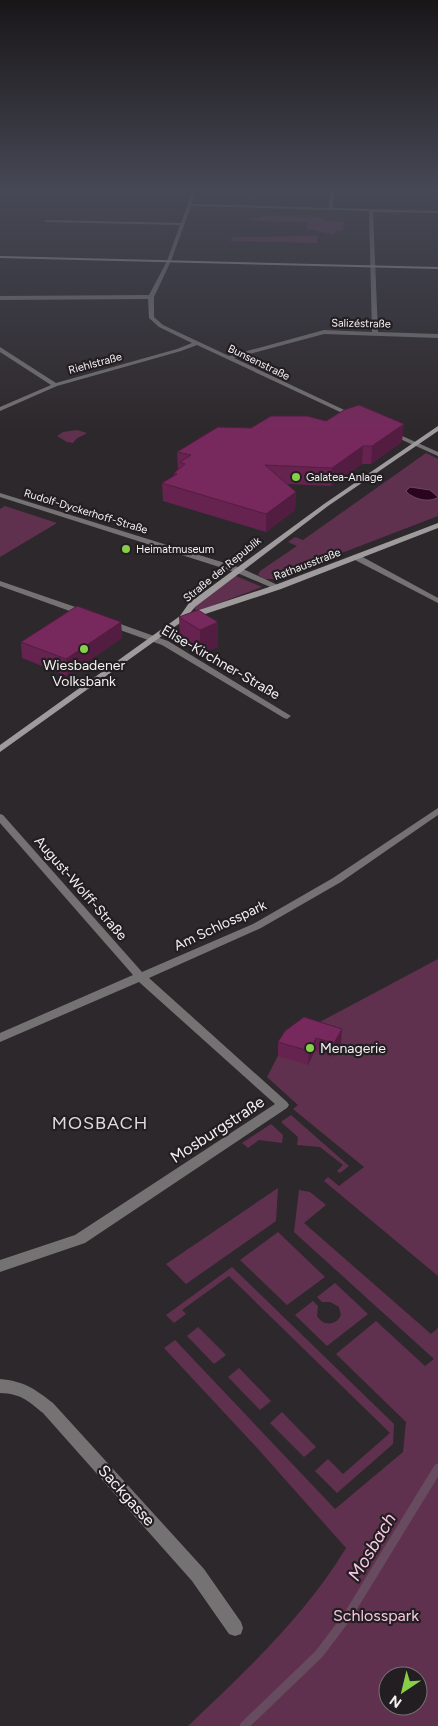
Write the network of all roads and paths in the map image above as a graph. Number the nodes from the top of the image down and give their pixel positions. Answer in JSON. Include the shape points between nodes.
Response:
{"nodes":[{"id":1,"x":164,"y":271,"type":"edge"},
{"id":2,"x":374,"y":271,"type":"edge"},
{"id":3,"x":151,"y":297,"type":"junction"},
{"id":4,"x":0,"y":298,"type":"edge"},
{"id":5,"x":375,"y":333,"type":"junction"},
{"id":6,"x":438,"y":336,"type":"edge"},
{"id":7,"x":197,"y":343,"type":"junction"},
{"id":8,"x":0,"y":349,"type":"edge"},
{"id":9,"x":228,"y":358,"type":"junction"},
{"id":10,"x":56,"y":385,"type":"junction"},
{"id":11,"x":0,"y":409,"type":"edge"},
{"id":12,"x":362,"y":420,"type":"edge"},
{"id":13,"x":380,"y":428,"type":"edge"},
{"id":14,"x":438,"y":428,"type":"edge"},
{"id":15,"x":415,"y":444,"type":"junction"},
{"id":16,"x":438,"y":454,"type":"edge"},
{"id":17,"x":0,"y":495,"type":"edge"},
{"id":18,"x":438,"y":526,"type":"edge"},
{"id":19,"x":356,"y":557,"type":"junction"},
{"id":20,"x":238,"y":570,"type":"junction"},
{"id":21,"x":0,"y":583,"type":"edge"},
{"id":22,"x":278,"y":587,"type":"junction"},
{"id":23,"x":438,"y":601,"type":"edge"},
{"id":24,"x":90,"y":616,"type":"edge"},
{"id":25,"x":183,"y":618,"type":"junction"},
{"id":26,"x":100,"y":619,"type":"edge"},
{"id":27,"x":155,"y":638,"type":"junction"},
{"id":28,"x":287,"y":716,"type":"dead end"},
{"id":29,"x":0,"y":749,"type":"edge"},
{"id":30,"x":438,"y":811,"type":"edge"},
{"id":31,"x":0,"y":817,"type":"edge"},
{"id":32,"x":141,"y":977,"type":"junction"},
{"id":33,"x":0,"y":1038,"type":"edge"},
{"id":34,"x":0,"y":1266,"type":"edge"},
{"id":35,"x":0,"y":1386,"type":"edge"},
{"id":36,"x":235,"y":1628,"type":"dead end"}],
"edges":[{"from":1,"to":3,"type":"street"},
{"from":2,"to":5,"type":"street"},
{"from":3,"to":4,"type":"street"},
{"from":3,"to":7,"type":"street","name":"Bunsenstraße","via":[[151,317],[161,326]]},
{"from":5,"to":6,"type":"street","name":"Salizéstraße"},
{"from":5,"to":9,"type":"street","name":"Salizéstraße","via":[[324,332]]},
{"from":7,"to":9,"type":"street","name":"Bunsenstraße"},
{"from":7,"to":10,"type":"street","name":"Riehlstraße"},
{"from":8,"to":10,"type":"street"},
{"from":9,"to":12,"type":"street","name":"Bunsenstraße"},
{"from":10,"to":11,"type":"street","name":"Riehlstraße"},
{"from":13,"to":15,"type":"street"},
{"from":14,"to":15,"type":"street","name":"Straße der Republik"},
{"from":15,"to":16,"type":"street"},
{"from":15,"to":20,"type":"street","name":"Straße der Republik"},
{"from":17,"to":20,"type":"street","name":"Rudolf-Dyckerhoff-Straße"},
{"from":18,"to":19,"type":"street","name":"Rathausstraße"},
{"from":19,"to":22,"type":"street","name":"Rathausstraße"},
{"from":19,"to":23,"type":"street"},
{"from":20,"to":22,"type":"street","name":"Rudolf-Dyckerhoff-Straße"},
{"from":20,"to":25,"type":"street","name":"Straße der Republik","via":[[192,605]]},
{"from":21,"to":24,"type":"street"},
{"from":22,"to":25,"type":"street","name":"Rathausstraße"},
{"from":25,"to":27,"type":"street","name":"Straße der Republik"},
{"from":26,"to":27,"type":"street","name":"Elise-Kirchner-Straße"},
{"from":27,"to":28,"type":"street","name":"Elise-Kirchner-Straße"},
{"from":27,"to":29,"type":"street","name":"Straße der Republik"},
{"from":30,"to":32,"type":"street","name":"Am Schlosspark","via":[[337,880],[276,916]]},
{"from":31,"to":32,"type":"street","name":"August-Wolff-Straße"},
{"from":32,"to":33,"type":"street","name":"Am Schlosspark"},
{"from":32,"to":34,"type":"street","name":"Mosburgstraße","via":[[283,1106],[80,1239]]},
{"from":35,"to":36,"type":"street","name":"Sackgasse","via":[[15,1387],[31,1394],[48,1408],[198,1575]]}]}
